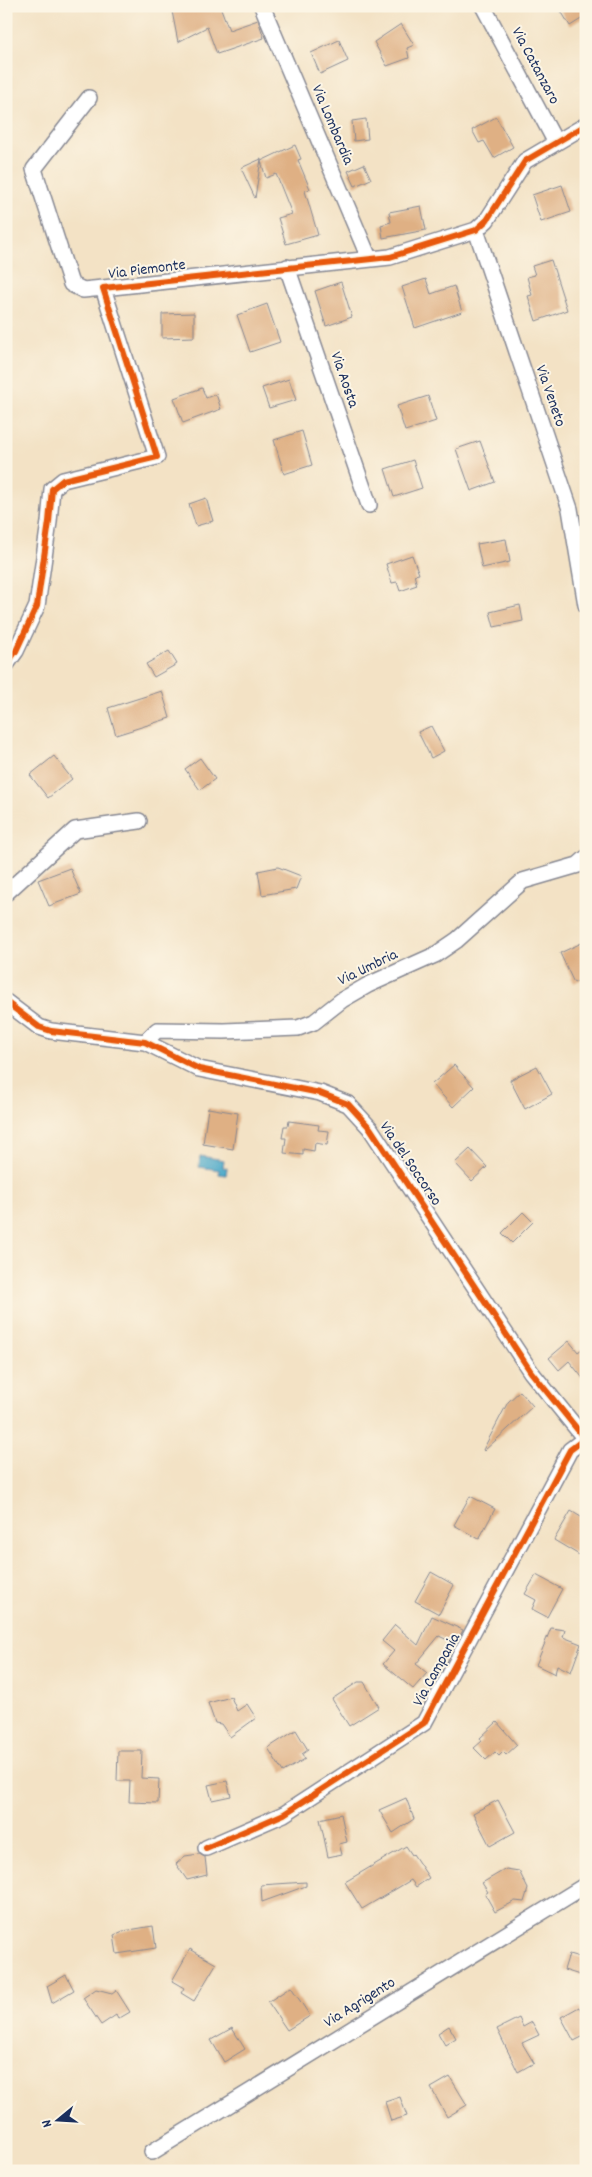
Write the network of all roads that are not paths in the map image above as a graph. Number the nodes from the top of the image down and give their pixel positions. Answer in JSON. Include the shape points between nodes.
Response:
{"nodes":[{"id":1,"x":262,"y":6,"type":"edge"},
{"id":2,"x":484,"y":6,"type":"edge"},
{"id":3,"x":89,"y":98,"type":"dead end"},
{"id":4,"x":586,"y":125,"type":"edge"},
{"id":5,"x":556,"y":143,"type":"junction"},
{"id":6,"x":476,"y":230,"type":"junction"},
{"id":7,"x":369,"y":258,"type":"junction"},
{"id":8,"x":287,"y":267,"type":"junction"},
{"id":9,"x":103,"y":288,"type":"junction"},
{"id":10,"x":369,"y":505,"type":"dead end"},
{"id":11,"x":586,"y":605,"type":"edge"},
{"id":12,"x":6,"y":665,"type":"edge"},
{"id":13,"x":139,"y":821,"type":"dead end"},
{"id":14,"x":586,"y":858,"type":"edge"},
{"id":15,"x":6,"y":894,"type":"edge"},
{"id":16,"x":6,"y":1002,"type":"edge"},
{"id":17,"x":145,"y":1042,"type":"junction"},
{"id":18,"x":585,"y":1439,"type":"edge"},
{"id":19,"x":206,"y":1848,"type":"dead end"},
{"id":20,"x":586,"y":1885,"type":"edge"},
{"id":21,"x":152,"y":2152,"type":"dead end"}],
"edges":[{"from":1,"to":7,"type":"street","name":"Via Lombardia"},
{"from":2,"to":5,"type":"street","name":"Via Catanzaro"},
{"from":3,"to":9,"type":"street","via":[[34,169],[70,284],[83,290]]},
{"from":4,"to":5,"type":"street","name":"Via Piemonte"},
{"from":5,"to":6,"type":"street","name":"Via Piemonte","via":[[525,161],[488,220]]},
{"from":6,"to":7,"type":"street","name":"Via Piemonte","via":[[390,257]]},
{"from":6,"to":11,"type":"street","name":"Via Veneto","via":[[570,509]]},
{"from":7,"to":8,"type":"street","name":"Via Piemonte"},
{"from":8,"to":9,"type":"street","name":"Via Piemonte"},
{"from":8,"to":10,"type":"street","name":"Via Aosta"},
{"from":9,"to":12,"type":"street","name":"Via Piemonte","via":[[158,457],[63,480],[52,489],[37,606]]},
{"from":13,"to":15,"type":"street","via":[[74,830]]},
{"from":14,"to":17,"type":"street","name":"Via Umbria","via":[[578,865],[523,881],[457,940],[435,955],[368,985],[314,1022],[298,1028],[224,1032],[157,1030]]},
{"from":16,"to":17,"type":"street","name":"Via del Soccorso","via":[[51,1032]]},
{"from":17,"to":18,"type":"street","name":"Via del Soccorso","via":[[199,1069],[320,1093],[348,1104],[370,1128],[531,1372]]},
{"from":18,"to":19,"type":"street","name":"Via Campania","via":[[570,1450],[424,1723],[284,1814]]},
{"from":20,"to":21,"type":"street","name":"Via Agrigento"}]}
